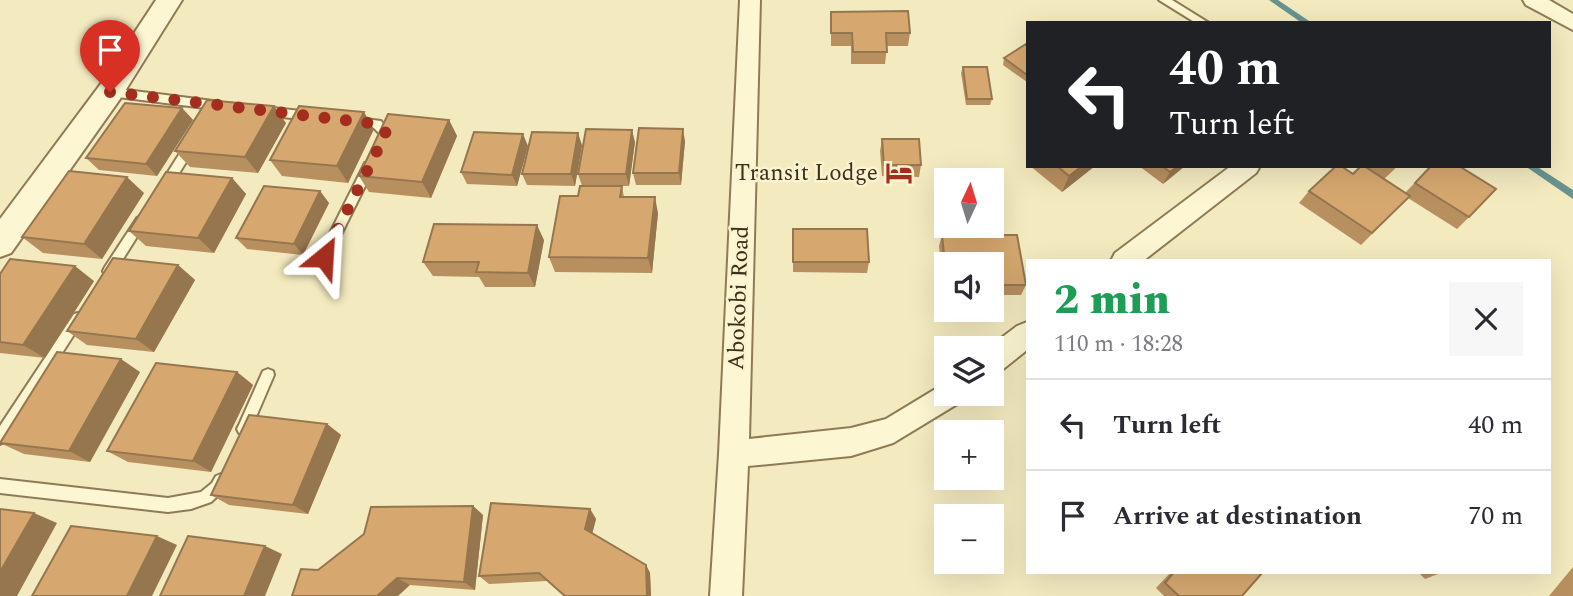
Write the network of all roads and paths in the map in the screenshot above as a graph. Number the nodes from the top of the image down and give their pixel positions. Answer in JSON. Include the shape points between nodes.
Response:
{"nodes":[{"id":1,"x":750,"y":0,"type":"edge"},
{"id":2,"x":1164,"y":0,"type":"edge"},
{"id":3,"x":1533,"y":0,"type":"edge"},
{"id":4,"x":163,"y":2,"type":"edge"},
{"id":5,"x":1201,"y":21,"type":"edge"},
{"id":6,"x":1573,"y":23,"type":"edge"},
{"id":7,"x":110,"y":92,"type":"junction"},
{"id":8,"x":217,"y":105,"type":"junction"},
{"id":9,"x":231,"y":107,"type":"edge"},
{"id":10,"x":244,"y":108,"type":"edge"},
{"id":11,"x":210,"y":117,"type":"edge"},
{"id":12,"x":326,"y":118,"type":"edge"},
{"id":13,"x":340,"y":120,"type":"edge"},
{"id":14,"x":195,"y":139,"type":"edge"},
{"id":15,"x":1245,"y":168,"type":"edge"},
{"id":16,"x":158,"y":197,"type":"edge"},
{"id":17,"x":150,"y":208,"type":"edge"},
{"id":18,"x":0,"y":244,"type":"edge"},
{"id":19,"x":324,"y":257,"type":"dead end"},
{"id":20,"x":1127,"y":259,"type":"edge"},
{"id":21,"x":105,"y":277,"type":"edge"},
{"id":22,"x":83,"y":311,"type":"edge"},
{"id":23,"x":1026,"y":335,"type":"edge"},
{"id":24,"x":1004,"y":352,"type":"edge"},
{"id":25,"x":268,"y":375,"type":"dead end"},
{"id":26,"x":934,"y":404,"type":"edge"},
{"id":27,"x":0,"y":437,"type":"edge"},
{"id":28,"x":240,"y":438,"type":"edge"},
{"id":29,"x":734,"y":454,"type":"junction"},
{"id":30,"x":229,"y":463,"type":"edge"},
{"id":31,"x":0,"y":486,"type":"edge"},
{"id":32,"x":726,"y":596,"type":"edge"}],
"edges":[{"from":1,"to":29,"type":"street","name":"Abokobi Road"},
{"from":2,"to":5,"type":"lane"},
{"from":3,"to":6,"type":"street"},
{"from":4,"to":7,"type":"street"},
{"from":7,"to":8,"type":"lane"},
{"from":7,"to":18,"type":"street"},
{"from":8,"to":9,"type":"lane"},
{"from":8,"to":11,"type":"lane"},
{"from":10,"to":12,"type":"lane"},
{"from":13,"to":19,"type":"lane","via":[[377,124],[386,133]]},
{"from":14,"to":16,"type":"lane"},
{"from":15,"to":20,"type":"street"},
{"from":17,"to":21,"type":"lane"},
{"from":22,"to":27,"type":"lane"},
{"from":23,"to":24,"type":"street"},
{"from":25,"to":28,"type":"lane"},
{"from":26,"to":29,"type":"street","via":[[893,430],[852,442]]},
{"from":29,"to":32,"type":"street","name":"Abokobi Road"},
{"from":30,"to":31,"type":"lane","via":[[218,489],[196,502],[168,505]]}]}
